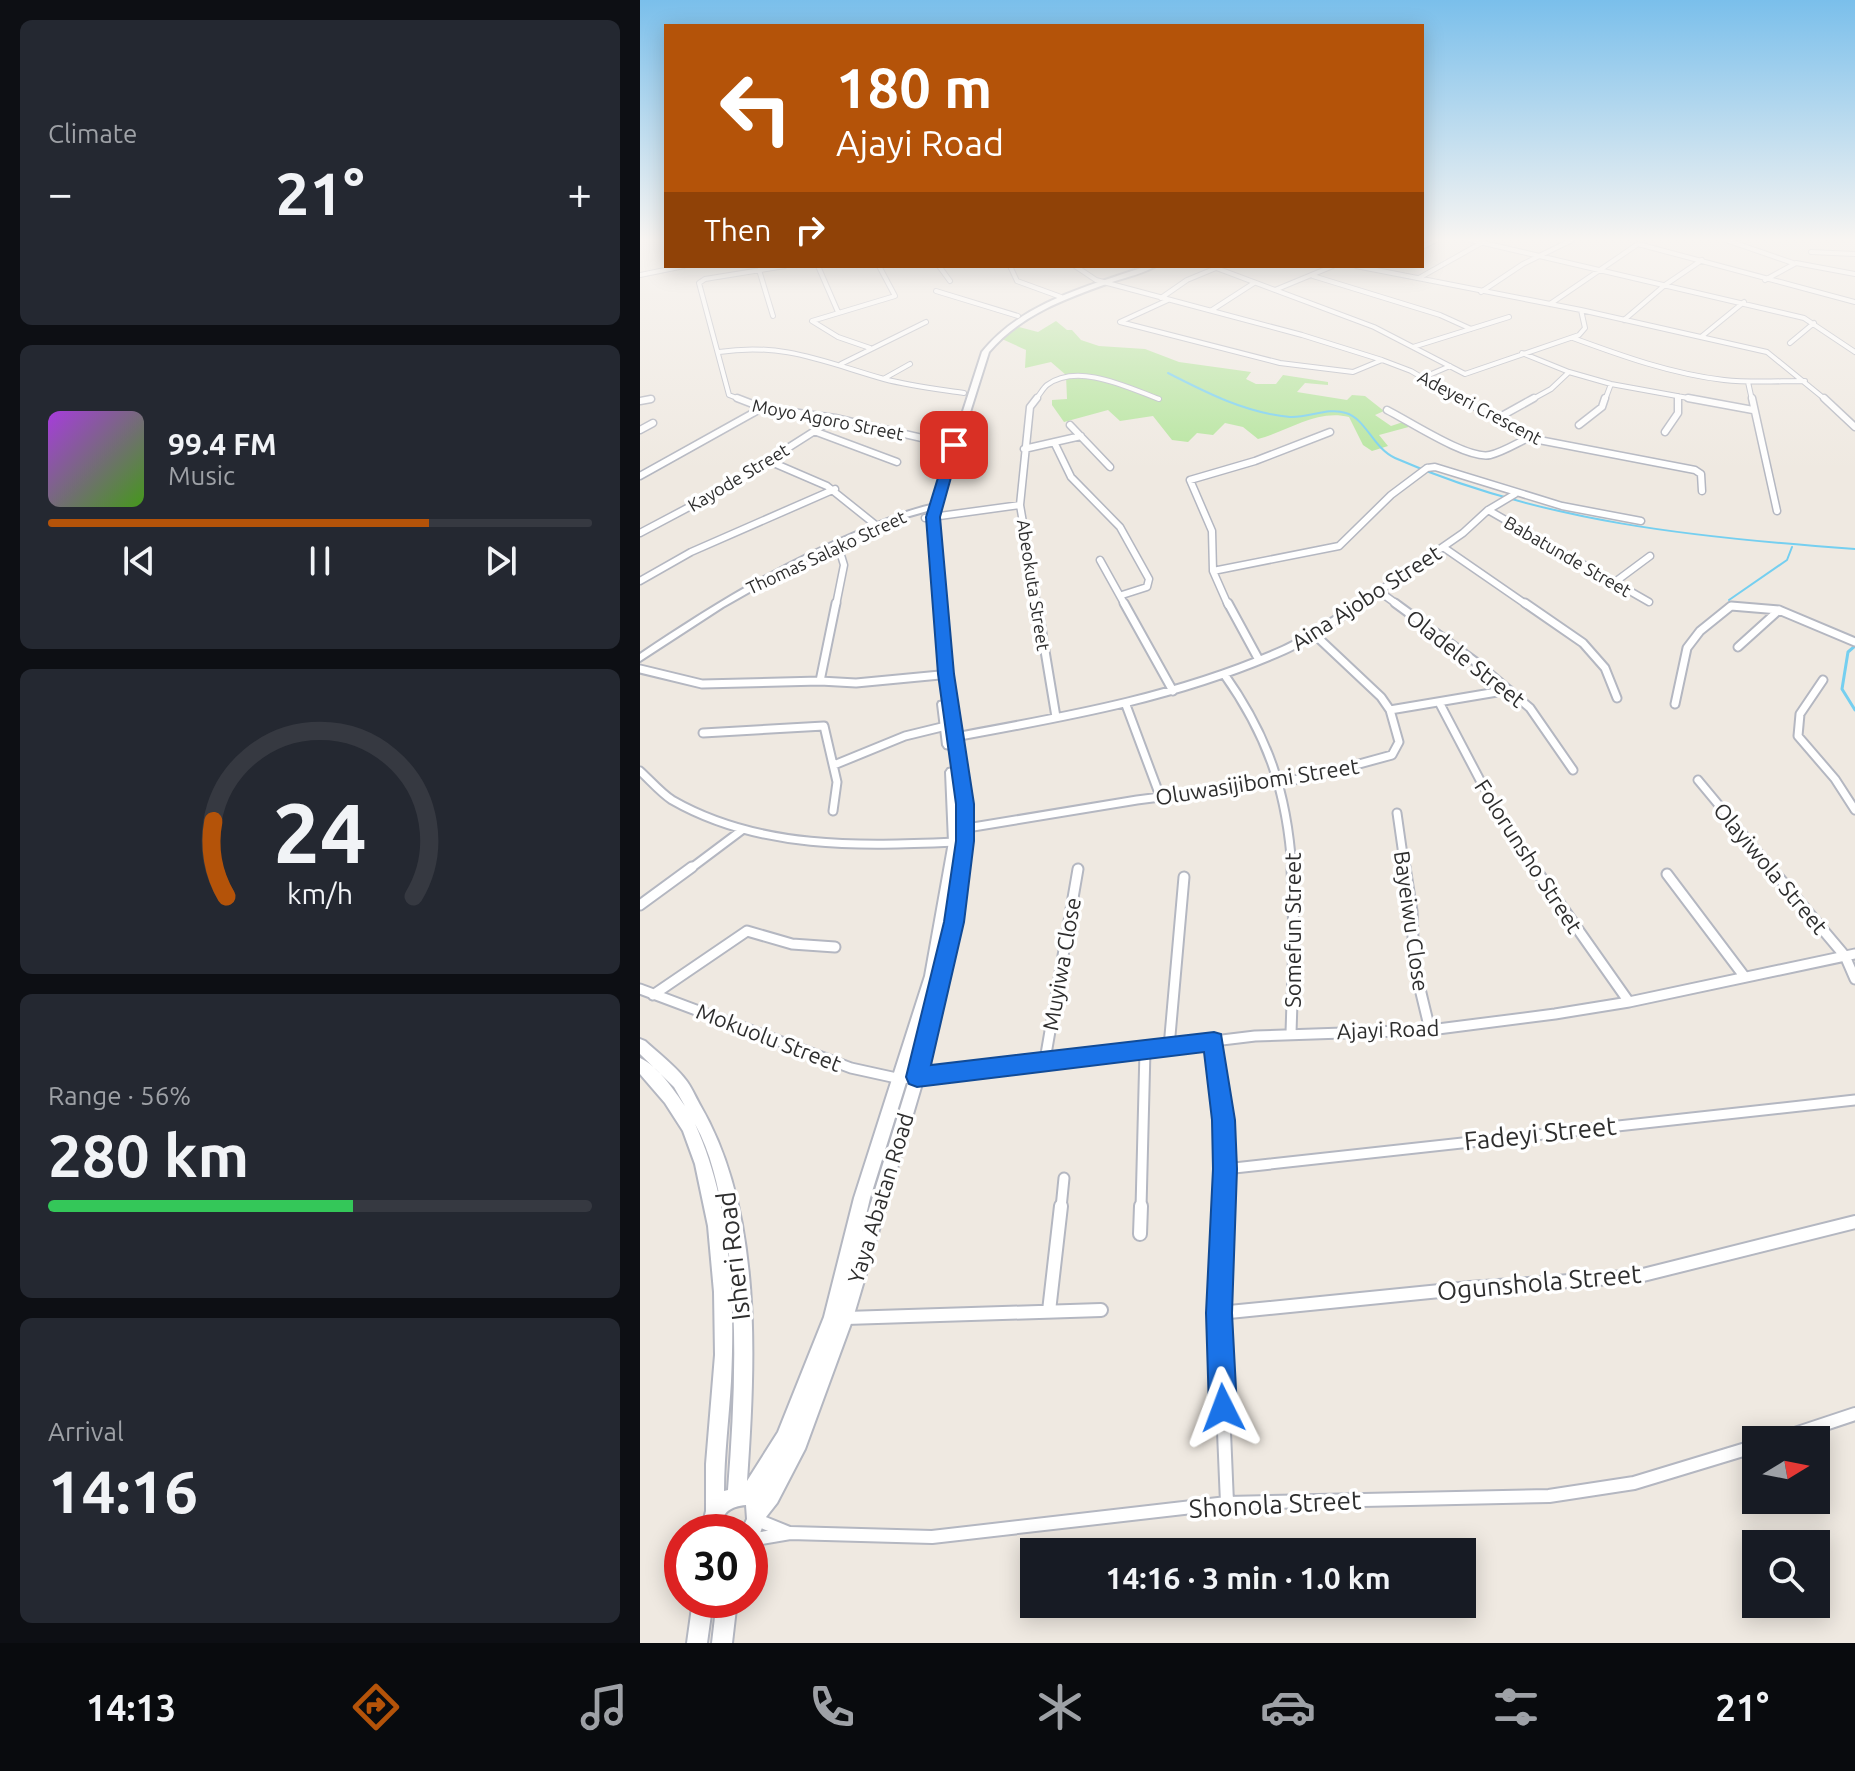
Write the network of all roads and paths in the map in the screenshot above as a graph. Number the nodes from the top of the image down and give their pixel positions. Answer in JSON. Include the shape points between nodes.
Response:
{"nodes":[{"id":1,"x":709,"y":317,"type":"edge"},
{"id":2,"x":821,"y":317,"type":"edge"},
{"id":3,"x":1017,"y":317,"type":"edge"},
{"id":4,"x":1026,"y":317,"type":"edge"},
{"id":5,"x":1131,"y":317,"type":"edge"},
{"id":6,"x":1235,"y":317,"type":"edge"},
{"id":7,"x":1346,"y":317,"type":"edge"},
{"id":8,"x":1441,"y":317,"type":"edge"},
{"id":9,"x":1509,"y":317,"type":"dead end"},
{"id":10,"x":1582,"y":317,"type":"edge"},
{"id":11,"x":1610,"y":317,"type":"edge"},
{"id":12,"x":1628,"y":317,"type":"edge"},
{"id":13,"x":1726,"y":317,"type":"edge"},
{"id":14,"x":1793,"y":317,"type":"edge"},
{"id":15,"x":1624,"y":320,"type":"junction"},
{"id":16,"x":926,"y":322,"type":"dead end"},
{"id":17,"x":1814,"y":323,"type":"junction"},
{"id":18,"x":1471,"y":329,"type":"junction"},
{"id":19,"x":1701,"y":337,"type":"junction"},
{"id":20,"x":1572,"y":338,"type":"junction"},
{"id":21,"x":1790,"y":343,"type":"dead end"},
{"id":22,"x":1413,"y":347,"type":"junction"},
{"id":23,"x":870,"y":348,"type":"junction"},
{"id":24,"x":719,"y":352,"type":"junction"},
{"id":25,"x":1855,"y":352,"type":"edge"},
{"id":26,"x":1521,"y":353,"type":"junction"},
{"id":27,"x":1382,"y":360,"type":"junction"},
{"id":28,"x":841,"y":364,"type":"junction"},
{"id":29,"x":910,"y":364,"type":"dead end"},
{"id":30,"x":1450,"y":366,"type":"junction"},
{"id":31,"x":1569,"y":372,"type":"junction"},
{"id":32,"x":885,"y":378,"type":"junction"},
{"id":33,"x":1422,"y":378,"type":"junction"},
{"id":34,"x":1805,"y":381,"type":"junction"},
{"id":35,"x":1748,"y":382,"type":"junction"},
{"id":36,"x":1611,"y":384,"type":"junction"},
{"id":37,"x":964,"y":393,"type":"junction"},
{"id":38,"x":1678,"y":396,"type":"junction"},
{"id":39,"x":651,"y":399,"type":"dead end"},
{"id":40,"x":1159,"y":399,"type":"dead end"},
{"id":41,"x":640,"y":401,"type":"edge"},
{"id":42,"x":763,"y":408,"type":"junction"},
{"id":43,"x":1387,"y":410,"type":"dead end"},
{"id":44,"x":1753,"y":410,"type":"junction"},
{"id":45,"x":835,"y":418,"type":"junction"},
{"id":46,"x":1498,"y":418,"type":"junction"},
{"id":47,"x":653,"y":423,"type":"dead end"},
{"id":48,"x":1070,"y":425,"type":"dead end"},
{"id":49,"x":1579,"y":425,"type":"dead end"},
{"id":50,"x":1855,"y":427,"type":"edge"},
{"id":51,"x":640,"y":430,"type":"edge"},
{"id":52,"x":814,"y":431,"type":"junction"},
{"id":53,"x":1330,"y":432,"type":"dead end"},
{"id":54,"x":1665,"y":432,"type":"dead end"},
{"id":55,"x":1081,"y":436,"type":"junction"},
{"id":56,"x":1530,"y":437,"type":"junction"},
{"id":57,"x":948,"y":444,"type":"junction"},
{"id":58,"x":1055,"y":444,"type":"junction"},
{"id":59,"x":1024,"y":449,"type":"junction"},
{"id":60,"x":769,"y":461,"type":"junction"},
{"id":61,"x":897,"y":462,"type":"dead end"},
{"id":62,"x":1110,"y":467,"type":"dead end"},
{"id":63,"x":640,"y":476,"type":"edge"},
{"id":64,"x":835,"y":489,"type":"junction"},
{"id":65,"x":1702,"y":491,"type":"dead end"},
{"id":66,"x":1512,"y":497,"type":"junction"},
{"id":67,"x":1020,"y":505,"type":"junction"},
{"id":68,"x":1488,"y":510,"type":"junction"},
{"id":69,"x":1777,"y":511,"type":"dead end"},
{"id":70,"x":930,"y":512,"type":"junction"},
{"id":71,"x":1641,"y":521,"type":"dead end"},
{"id":72,"x":877,"y":526,"type":"junction"},
{"id":73,"x":640,"y":533,"type":"edge"},
{"id":74,"x":837,"y":542,"type":"junction"},
{"id":75,"x":1443,"y":547,"type":"junction"},
{"id":76,"x":1650,"y":556,"type":"dead end"},
{"id":77,"x":1100,"y":560,"type":"dead end"},
{"id":78,"x":1213,"y":571,"type":"junction"},
{"id":79,"x":640,"y":581,"type":"edge"},
{"id":80,"x":1615,"y":582,"type":"junction"},
{"id":81,"x":1380,"y":592,"type":"junction"},
{"id":82,"x":1122,"y":595,"type":"junction"},
{"id":83,"x":1649,"y":602,"type":"dead end"},
{"id":84,"x":1779,"y":610,"type":"junction"},
{"id":85,"x":1313,"y":633,"type":"junction"},
{"id":86,"x":1854,"y":642,"type":"edge"},
{"id":87,"x":1738,"y":647,"type":"dead end"},
{"id":88,"x":640,"y":658,"type":"edge"},
{"id":89,"x":1259,"y":660,"type":"junction"},
{"id":90,"x":640,"y":669,"type":"edge"},
{"id":91,"x":1224,"y":674,"type":"junction"},
{"id":92,"x":940,"y":675,"type":"junction"},
{"id":93,"x":1823,"y":680,"type":"dead end"},
{"id":94,"x":820,"y":681,"type":"junction"},
{"id":95,"x":1509,"y":690,"type":"junction"},
{"id":96,"x":1173,"y":691,"type":"junction"},
{"id":97,"x":1617,"y":698,"type":"dead end"},
{"id":98,"x":1440,"y":704,"type":"junction"},
{"id":99,"x":1675,"y":704,"type":"dead end"},
{"id":100,"x":1126,"y":705,"type":"junction"},
{"id":101,"x":1390,"y":710,"type":"junction"},
{"id":102,"x":1056,"y":717,"type":"junction"},
{"id":103,"x":703,"y":733,"type":"dead end"},
{"id":104,"x":950,"y":734,"type":"junction"},
{"id":105,"x":834,"y":765,"type":"junction"},
{"id":106,"x":1573,"y":770,"type":"dead end"},
{"id":107,"x":640,"y":771,"type":"edge"},
{"id":108,"x":1698,"y":780,"type":"dead end"},
{"id":109,"x":1278,"y":781,"type":"junction"},
{"id":110,"x":1160,"y":796,"type":"junction"},
{"id":111,"x":1855,"y":810,"type":"edge"},
{"id":112,"x":833,"y":811,"type":"dead end"},
{"id":113,"x":1397,"y":813,"type":"dead end"},
{"id":114,"x":742,"y":830,"type":"junction"},
{"id":115,"x":960,"y":835,"type":"junction"},
{"id":116,"x":1078,"y":869,"type":"dead end"},
{"id":117,"x":1667,"y":874,"type":"dead end"},
{"id":118,"x":1184,"y":877,"type":"dead end"},
{"id":119,"x":640,"y":905,"type":"edge"},
{"id":120,"x":835,"y":947,"type":"dead end"},
{"id":121,"x":1850,"y":955,"type":"edge"},
{"id":122,"x":1744,"y":976,"type":"junction"},
{"id":123,"x":1855,"y":979,"type":"edge"},
{"id":124,"x":640,"y":989,"type":"edge"},
{"id":125,"x":653,"y":995,"type":"junction"},
{"id":126,"x":1629,"y":1002,"type":"junction"},
{"id":127,"x":1430,"y":1030,"type":"junction"},
{"id":128,"x":1291,"y":1033,"type":"junction"},
{"id":129,"x":1214,"y":1041,"type":"junction"},
{"id":130,"x":640,"y":1045,"type":"edge"},
{"id":131,"x":1169,"y":1047,"type":"junction"},
{"id":132,"x":1145,"y":1050,"type":"junction"},
{"id":133,"x":1045,"y":1060,"type":"junction"},
{"id":134,"x":640,"y":1064,"type":"edge"},
{"id":135,"x":917,"y":1077,"type":"junction"},
{"id":136,"x":901,"y":1079,"type":"junction"},
{"id":137,"x":1855,"y":1100,"type":"edge"},
{"id":138,"x":1225,"y":1169,"type":"junction"},
{"id":139,"x":1064,"y":1178,"type":"dead end"},
{"id":140,"x":1855,"y":1222,"type":"edge"},
{"id":141,"x":1140,"y":1234,"type":"dead end"},
{"id":142,"x":1101,"y":1310,"type":"dead end"},
{"id":143,"x":1049,"y":1311,"type":"junction"},
{"id":144,"x":1219,"y":1313,"type":"junction"},
{"id":145,"x":838,"y":1317,"type":"junction"},
{"id":146,"x":1855,"y":1414,"type":"edge"},
{"id":147,"x":1819,"y":1426,"type":"edge"},
{"id":148,"x":1742,"y":1450,"type":"edge"},
{"id":149,"x":1227,"y":1503,"type":"junction"},
{"id":150,"x":716,"y":1511,"type":"junction"},
{"id":151,"x":715,"y":1514,"type":"edge"},
{"id":152,"x":746,"y":1514,"type":"edge"},
{"id":153,"x":750,"y":1514,"type":"edge"},
{"id":154,"x":751,"y":1514,"type":"edge"},
{"id":155,"x":752,"y":1514,"type":"edge"},
{"id":156,"x":768,"y":1524,"type":"edge"},
{"id":157,"x":768,"y":1524,"type":"edge"},
{"id":158,"x":790,"y":1533,"type":"junction"},
{"id":159,"x":700,"y":1618,"type":"edge"},
{"id":160,"x":725,"y":1618,"type":"edge"},
{"id":161,"x":697,"y":1643,"type":"edge"},
{"id":162,"x":722,"y":1643,"type":"edge"}],
"edges":[{"from":1,"to":24,"type":"street","name":"Moyo Agoro Street"},
{"from":2,"to":23,"type":"street","via":[[813,323]]},
{"from":3,"to":37,"type":"main road","name":"Yaya Abatan Road","via":[[987,339]]},
{"from":4,"to":70,"type":"main road","name":"Yaya Abatan Road","via":[[994,339],[986,352]]},
{"from":5,"to":27,"type":"street","via":[[1120,322],[1280,363],[1356,372]]},
{"from":6,"to":27,"type":"street","name":"Adeyeri Crescent"},
{"from":7,"to":22,"type":"street"},
{"from":8,"to":18,"type":"street"},
{"from":9,"to":18,"type":"street"},
{"from":10,"to":20,"type":"street","via":[[1585,328]]},
{"from":11,"to":15,"type":"street"},
{"from":12,"to":15,"type":"street"},
{"from":13,"to":19,"type":"street"},
{"from":14,"to":17,"type":"street"},
{"from":15,"to":19,"type":"street"},
{"from":16,"to":23,"type":"street"},
{"from":17,"to":21,"type":"street"},
{"from":17,"to":25,"type":"street"},
{"from":18,"to":22,"type":"street"},
{"from":19,"to":34,"type":"street","via":[[1767,352]]},
{"from":20,"to":26,"type":"street"},
{"from":20,"to":35,"type":"street","via":[[1648,364]]},
{"from":22,"to":30,"type":"street"},
{"from":23,"to":28,"type":"street"},
{"from":24,"to":28,"type":"street","via":[[763,345]]},
{"from":24,"to":42,"type":"street","name":"Moyo Agoro Street","via":[[729,395]]},
{"from":26,"to":30,"type":"street","via":[[1468,374]]},
{"from":26,"to":31,"type":"street"},
{"from":27,"to":33,"type":"street","name":"Adeyeri Crescent"},
{"from":28,"to":32,"type":"street"},
{"from":29,"to":32,"type":"street"},
{"from":30,"to":33,"type":"street"},
{"from":31,"to":36,"type":"street"},
{"from":31,"to":46,"type":"street","via":[[1551,389]]},
{"from":32,"to":37,"type":"street"},
{"from":33,"to":46,"type":"street","name":"Adeyeri Crescent"},
{"from":34,"to":35,"type":"street"},
{"from":34,"to":50,"type":"street"},
{"from":35,"to":44,"type":"street"},
{"from":36,"to":38,"type":"street"},
{"from":36,"to":49,"type":"street","via":[[1602,407]]},
{"from":37,"to":57,"type":"main road","name":"Yaya Abatan Road"},
{"from":38,"to":44,"type":"street"},
{"from":38,"to":54,"type":"street","via":[[1678,413]]},
{"from":39,"to":41,"type":"street"},
{"from":40,"to":59,"type":"street","name":"Abeokuta Street","via":[[1098,377],[1076,376],[1048,384],[1030,407]]},
{"from":42,"to":45,"type":"street","name":"Moyo Agoro Street"},
{"from":42,"to":63,"type":"street"},
{"from":43,"to":56,"type":"street","via":[[1479,456]]},
{"from":44,"to":69,"type":"street"},
{"from":45,"to":52,"type":"street","name":"Kayode Street"},
{"from":45,"to":57,"type":"street","name":"Moyo Agoro Street"},
{"from":46,"to":56,"type":"street","name":"Adeyeri Crescent"},
{"from":47,"to":51,"type":"street"},
{"from":48,"to":55,"type":"street"},
{"from":52,"to":60,"type":"street","name":"Kayode Street"},
{"from":52,"to":61,"type":"street"},
{"from":53,"to":78,"type":"street","via":[[1190,480],[1212,531]]},
{"from":55,"to":58,"type":"street"},
{"from":55,"to":62,"type":"street"},
{"from":56,"to":65,"type":"street","name":"Adeyeri Crescent","via":[[1699,472]]},
{"from":57,"to":70,"type":"main road","name":"Yaya Abatan Road"},
{"from":58,"to":59,"type":"street"},
{"from":58,"to":82,"type":"street","via":[[1071,477],[1120,527],[1149,579],[1147,587]]},
{"from":59,"to":67,"type":"street","name":"Abeokuta Street"},
{"from":60,"to":64,"type":"street"},
{"from":60,"to":73,"type":"street","name":"Kayode Street"},
{"from":64,"to":72,"type":"street"},
{"from":64,"to":79,"type":"street","via":[[691,552]]},
{"from":66,"to":68,"type":"street","name":"Aina Ajobo Street"},
{"from":66,"to":71,"type":"street"},
{"from":66,"to":78,"type":"street","via":[[1435,467],[1391,495],[1339,546]]},
{"from":67,"to":70,"type":"street"},
{"from":67,"to":102,"type":"street","name":"Abeokuta Street"},
{"from":68,"to":75,"type":"street","name":"Aina Ajobo Street"},
{"from":68,"to":80,"type":"street","name":"Babatunde Street"},
{"from":70,"to":72,"type":"street","name":"Thomas Salako Street"},
{"from":70,"to":92,"type":"main road","name":"Yaya Abatan Road"},
{"from":70,"to":104,"type":"main road","name":"Yaya Abatan Road"},
{"from":72,"to":74,"type":"street","name":"Thomas Salako Street"},
{"from":74,"to":88,"type":"street","name":"Thomas Salako Street","via":[[727,599]]},
{"from":74,"to":94,"type":"street","via":[[844,565]]},
{"from":75,"to":81,"type":"street","name":"Aina Ajobo Street"},
{"from":75,"to":97,"type":"street","via":[[1583,643],[1605,668]]},
{"from":76,"to":80,"type":"street"},
{"from":77,"to":82,"type":"street"},
{"from":78,"to":89,"type":"street"},
{"from":80,"to":83,"type":"street","name":"Babatunde Street"},
{"from":81,"to":85,"type":"street","name":"Aina Ajobo Street"},
{"from":81,"to":95,"type":"street","name":"Oladele Street"},
{"from":82,"to":96,"type":"street"},
{"from":84,"to":86,"type":"street"},
{"from":84,"to":87,"type":"street"},
{"from":84,"to":99,"type":"street","via":[[1731,606],[1690,641]]},
{"from":85,"to":89,"type":"street","name":"Aina Ajobo Street"},
{"from":85,"to":101,"type":"street","via":[[1360,674]]},
{"from":89,"to":91,"type":"street","name":"Aina Ajobo Street"},
{"from":90,"to":94,"type":"street","via":[[702,684]]},
{"from":91,"to":96,"type":"street","name":"Aina Ajobo Street"},
{"from":91,"to":109,"type":"street","name":"Somefun Street","via":[[1256,719]]},
{"from":92,"to":94,"type":"street"},
{"from":92,"to":104,"type":"main road","name":"Yaya Abatan Road"},
{"from":93,"to":111,"type":"street","via":[[1795,728]]},
{"from":95,"to":98,"type":"street"},
{"from":95,"to":106,"type":"street","name":"Oladele Street","via":[[1541,721]]},
{"from":96,"to":100,"type":"street","name":"Aina Ajobo Street"},
{"from":98,"to":101,"type":"street"},
{"from":98,"to":126,"type":"street","name":"Folorunsho Street","via":[[1491,801]]},
{"from":100,"to":102,"type":"street","name":"Aina Ajobo Street"},
{"from":100,"to":110,"type":"street"},
{"from":101,"to":109,"type":"street","name":"Oluwasijibomi Street","via":[[1399,742],[1392,755]]},
{"from":102,"to":104,"type":"street","name":"Aina Ajobo Street"},
{"from":103,"to":105,"type":"street","via":[[824,726]]},
{"from":104,"to":105,"type":"street","name":"Aina Ajobo Street","via":[[874,747]]},
{"from":104,"to":115,"type":"main road","name":"Yaya Abatan Road"},
{"from":105,"to":112,"type":"street"},
{"from":107,"to":114,"type":"street","name":"Oluwasijibomi Street","via":[[671,799]]},
{"from":108,"to":121,"type":"street","name":"Olayiwola Street"},
{"from":109,"to":110,"type":"street","name":"Oluwasijibomi Street"},
{"from":109,"to":128,"type":"street","name":"Somefun Street","via":[[1288,814],[1295,905]]},
{"from":110,"to":115,"type":"street","name":"Oluwasijibomi Street"},
{"from":113,"to":127,"type":"street","name":"Bayeiwu Close","via":[[1414,964]]},
{"from":114,"to":115,"type":"street","name":"Oluwasijibomi Street","via":[[860,846]]},
{"from":114,"to":119,"type":"street"},
{"from":115,"to":135,"type":"main road","name":"Yaya Abatan Road","via":[[954,922]]},
{"from":115,"to":136,"type":"main road","name":"Yaya Abatan Road","via":[[932,976]]},
{"from":116,"to":133,"type":"street","name":"Muyiwa Close"},
{"from":117,"to":122,"type":"street"},
{"from":118,"to":131,"type":"street"},
{"from":120,"to":125,"type":"street","via":[[792,944],[747,931]]},
{"from":121,"to":122,"type":"street","name":"Ajayi Road"},
{"from":121,"to":123,"type":"street","name":"Olayiwola Street"},
{"from":122,"to":126,"type":"street","name":"Ajayi Road"},
{"from":124,"to":125,"type":"street","name":"Mokuolu Street"},
{"from":125,"to":136,"type":"street","name":"Mokuolu Street","via":[[851,1068]]},
{"from":126,"to":127,"type":"street","name":"Ajayi Road"},
{"from":127,"to":128,"type":"street","name":"Ajayi Road"},
{"from":128,"to":129,"type":"street","name":"Ajayi Road"},
{"from":129,"to":131,"type":"street","name":"Ajayi Road"},
{"from":129,"to":138,"type":"street"},
{"from":130,"to":153,"type":"main road","name":"Isheri Road","via":[[676,1076],[694,1102],[713,1138],[729,1203],[741,1300]]},
{"from":131,"to":132,"type":"street","name":"Ajayi Road"},
{"from":132,"to":133,"type":"street","name":"Ajayi Road"},
{"from":132,"to":141,"type":"street"},
{"from":133,"to":135,"type":"street","name":"Ajayi Road"},
{"from":134,"to":150,"type":"main road","name":"Isheri Road","via":[[669,1095],[693,1136],[718,1246],[723,1365]]},
{"from":135,"to":136,"type":"street","name":"Mokuolu Street"},
{"from":135,"to":145,"type":"main road","name":"Yaya Abatan Road"},
{"from":136,"to":145,"type":"main road","name":"Yaya Abatan Road","via":[[862,1198]]},
{"from":137,"to":138,"type":"street","name":"Fadeyi Street"},
{"from":138,"to":144,"type":"street"},
{"from":139,"to":143,"type":"street"},
{"from":140,"to":144,"type":"street","name":"Ogunshola Street","via":[[1639,1276]]},
{"from":142,"to":143,"type":"street"},
{"from":143,"to":145,"type":"street"},
{"from":144,"to":149,"type":"street"},
{"from":145,"to":154,"type":"main road","name":"Yaya Abatan Road","via":[[762,1478]]},
{"from":145,"to":155,"type":"main road","name":"Yaya Abatan Road","via":[[798,1442],[770,1496]]},
{"from":146,"to":147,"type":"street"},
{"from":148,"to":149,"type":"street","name":"Shonola Street","via":[[1634,1483],[1549,1496]]},
{"from":149,"to":158,"type":"street","name":"Shonola Street","via":[[932,1537]]},
{"from":150,"to":151,"type":"main road","name":"Isheri Road"},
{"from":150,"to":152,"type":"main road","via":[[722,1503]]},
{"from":156,"to":158,"type":"street","name":"Shonola Street"},
{"from":157,"to":158,"type":"street","name":"Shonola Street"},
{"from":159,"to":161,"type":"main road"},
{"from":160,"to":162,"type":"main road"}]}
